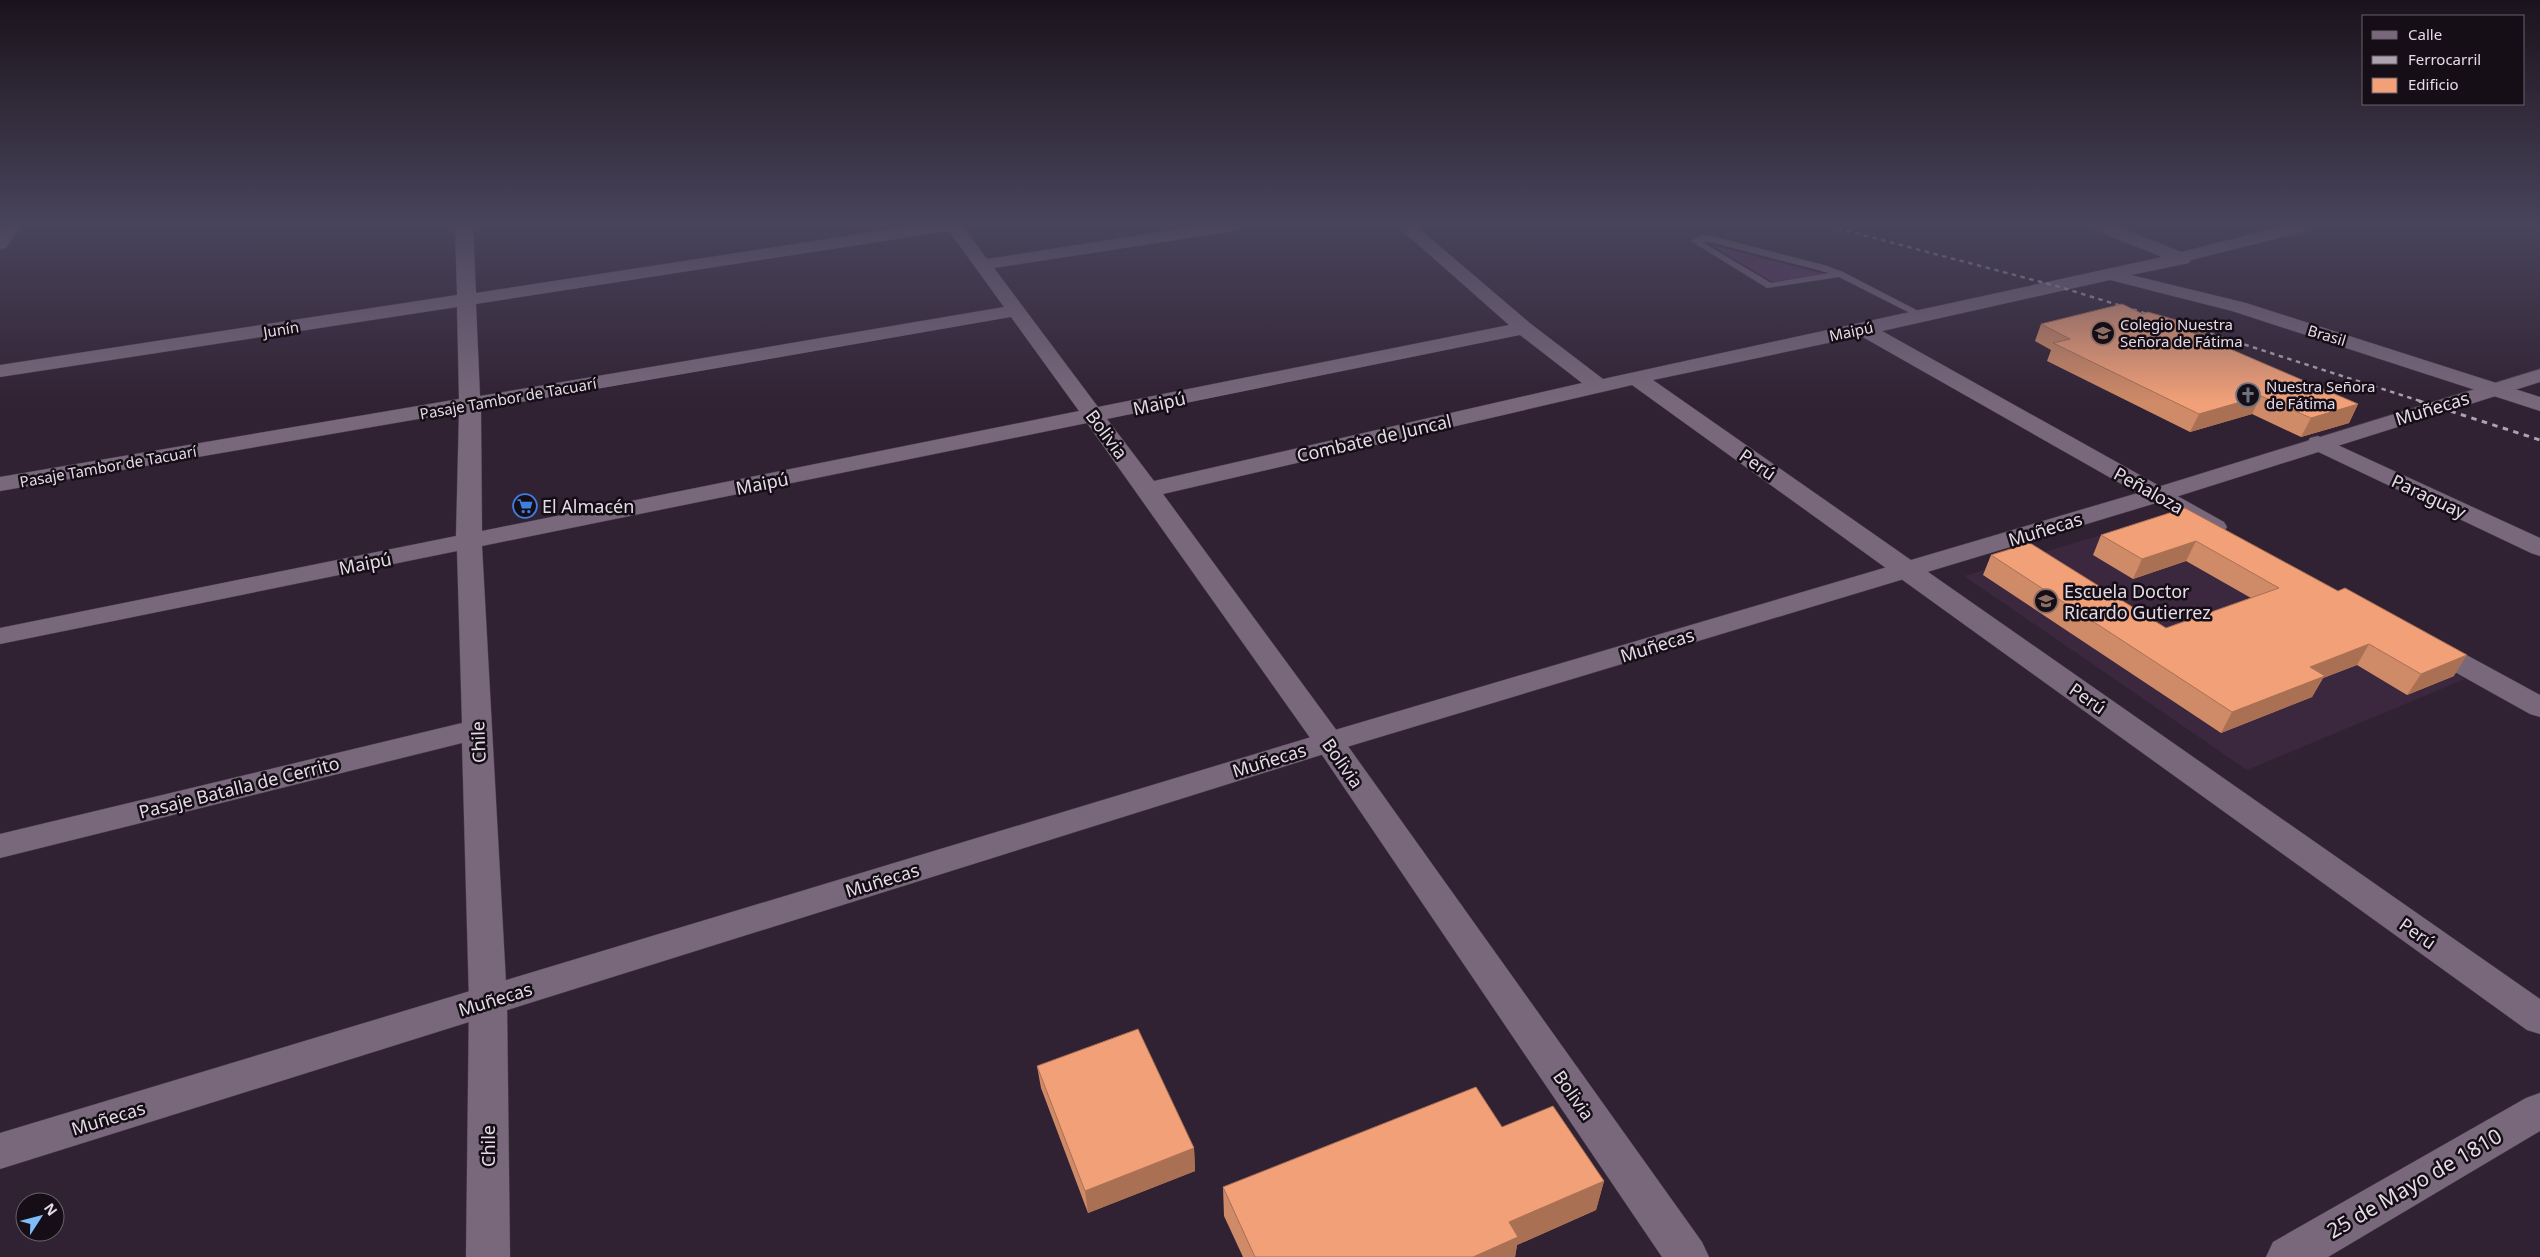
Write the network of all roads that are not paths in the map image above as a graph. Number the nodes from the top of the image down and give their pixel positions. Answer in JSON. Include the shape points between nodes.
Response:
{"nodes":[{"id":1,"x":466,"y":285,"type":"edge"},
{"id":2,"x":571,"y":285,"type":"edge"},
{"id":3,"x":995,"y":285,"type":"edge"},
{"id":4,"x":1473,"y":285,"type":"edge"},
{"id":5,"x":1861,"y":285,"type":"edge"},
{"id":6,"x":2065,"y":285,"type":"edge"},
{"id":7,"x":2150,"y":285,"type":"edge"},
{"id":8,"x":466,"y":301,"type":"junction"},
{"id":9,"x":1015,"y":311,"type":"junction"},
{"id":10,"x":1922,"y":315,"type":"junction"},
{"id":11,"x":1524,"y":328,"type":"junction"},
{"id":12,"x":1863,"y":329,"type":"junction"},
{"id":13,"x":0,"y":371,"type":"edge"},
{"id":14,"x":2540,"y":375,"type":"edge"},
{"id":15,"x":1636,"y":378,"type":"junction"},
{"id":16,"x":1600,"y":386,"type":"junction"},
{"id":17,"x":2495,"y":389,"type":"junction"},
{"id":18,"x":470,"y":404,"type":"junction"},
{"id":19,"x":2540,"y":404,"type":"edge"},
{"id":20,"x":1094,"y":416,"type":"junction"},
{"id":21,"x":2318,"y":443,"type":"junction"},
{"id":22,"x":0,"y":484,"type":"edge"},
{"id":23,"x":1148,"y":490,"type":"junction"},
{"id":24,"x":2157,"y":495,"type":"junction"},
{"id":25,"x":2236,"y":538,"type":"edge"},
{"id":26,"x":469,"y":542,"type":"junction"},
{"id":27,"x":2540,"y":548,"type":"edge"},
{"id":28,"x":1908,"y":570,"type":"junction"},
{"id":29,"x":2410,"y":635,"type":"edge"},
{"id":30,"x":0,"y":636,"type":"edge"},
{"id":31,"x":2540,"y":707,"type":"edge"},
{"id":32,"x":478,"y":729,"type":"junction"},
{"id":33,"x":1329,"y":742,"type":"junction"},
{"id":34,"x":0,"y":846,"type":"edge"},
{"id":35,"x":488,"y":1001,"type":"junction"},
{"id":36,"x":2540,"y":1019,"type":"edge"},
{"id":37,"x":2540,"y":1110,"type":"edge"},
{"id":38,"x":0,"y":1152,"type":"edge"},
{"id":39,"x":488,"y":1257,"type":"edge"},
{"id":40,"x":1687,"y":1257,"type":"edge"},
{"id":41,"x":2288,"y":1257,"type":"edge"}],
"edges":[{"from":1,"to":8,"type":"street","name":"Chile"},
{"from":2,"to":8,"type":"street","name":"Junín"},
{"from":3,"to":9,"type":"street","name":"Bolivia"},
{"from":4,"to":11,"type":"street"},
{"from":5,"to":10,"type":"lane"},
{"from":6,"to":10,"type":"street","name":"Maipú"},
{"from":7,"to":17,"type":"street","name":"Brasil","via":[[2239,307]]},
{"from":8,"to":13,"type":"street","name":"Junín"},
{"from":8,"to":18,"type":"street","name":"Chile"},
{"from":9,"to":18,"type":"street","name":"Pasaje Tambor de Tacuarí"},
{"from":9,"to":20,"type":"street","name":"Bolivia"},
{"from":10,"to":12,"type":"street","name":"Maipú"},
{"from":11,"to":16,"type":"street"},
{"from":11,"to":20,"type":"street","name":"Maipú"},
{"from":12,"to":15,"type":"street","name":"Maipú"},
{"from":12,"to":24,"type":"street","name":"Peñaloza"},
{"from":14,"to":17,"type":"street","name":"Muñecas"},
{"from":15,"to":16,"type":"street","name":"Maipú"},
{"from":15,"to":28,"type":"street","name":"Perú"},
{"from":16,"to":23,"type":"street","name":"Combate de Juncal"},
{"from":17,"to":19,"type":"street","name":"Brasil"},
{"from":17,"to":21,"type":"street","name":"Muñecas"},
{"from":18,"to":22,"type":"street","name":"Pasaje Tambor de Tacuarí"},
{"from":18,"to":26,"type":"street","name":"Chile"},
{"from":20,"to":23,"type":"street","name":"Bolivia"},
{"from":20,"to":26,"type":"street","name":"Maipú"},
{"from":21,"to":24,"type":"street","name":"Muñecas"},
{"from":21,"to":27,"type":"street","name":"Paraguay"},
{"from":23,"to":33,"type":"street","name":"Bolivia"},
{"from":24,"to":25,"type":"street","name":"Peñaloza"},
{"from":24,"to":28,"type":"street","name":"Muñecas"},
{"from":26,"to":30,"type":"street","name":"Maipú"},
{"from":26,"to":32,"type":"street","name":"Chile"},
{"from":28,"to":33,"type":"street","name":"Muñecas"},
{"from":28,"to":36,"type":"street","name":"Perú"},
{"from":29,"to":31,"type":"street"},
{"from":32,"to":34,"type":"street","name":"Pasaje Batalla de Cerrito"},
{"from":32,"to":35,"type":"street","name":"Chile"},
{"from":33,"to":35,"type":"street","name":"Muñecas"},
{"from":33,"to":40,"type":"street","name":"Bolivia"},
{"from":35,"to":38,"type":"street","name":"Muñecas"},
{"from":35,"to":39,"type":"street","name":"Chile"},
{"from":37,"to":41,"type":"street","name":"25 de Mayo de 1810"}]}
